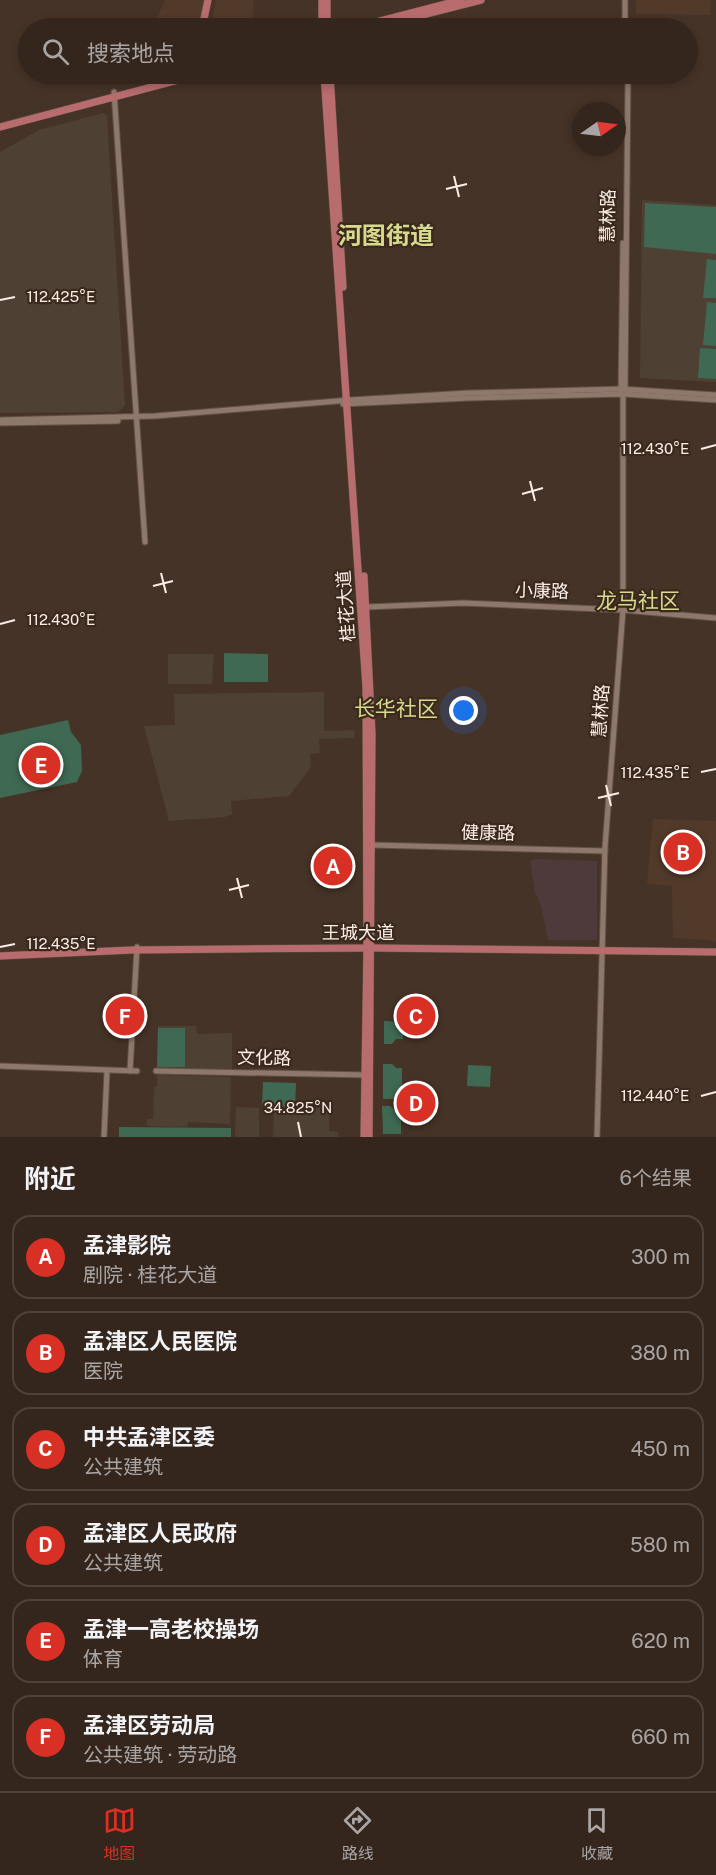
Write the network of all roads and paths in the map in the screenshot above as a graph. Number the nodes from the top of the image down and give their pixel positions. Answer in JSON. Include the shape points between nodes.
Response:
{"nodes":[{"id":1,"x":208,"y":0,"type":"edge"},
{"id":2,"x":322,"y":0,"type":"edge"},
{"id":3,"x":327,"y":0,"type":"edge"},
{"id":4,"x":462,"y":0,"type":"edge"},
{"id":5,"x":481,"y":0,"type":"edge"},
{"id":6,"x":627,"y":0,"type":"edge"},
{"id":7,"x":204,"y":18,"type":"edge"},
{"id":8,"x":322,"y":18,"type":"edge"},
{"id":9,"x":327,"y":18,"type":"edge"},
{"id":10,"x":392,"y":18,"type":"edge"},
{"id":11,"x":410,"y":18,"type":"edge"},
{"id":12,"x":627,"y":18,"type":"edge"},
{"id":13,"x":148,"y":84,"type":"edge"},
{"id":14,"x":156,"y":84,"type":"edge"},
{"id":15,"x":325,"y":84,"type":"edge"},
{"id":16,"x":331,"y":84,"type":"edge"},
{"id":17,"x":626,"y":84,"type":"edge"},
{"id":18,"x":115,"y":94,"type":"junction"},
{"id":19,"x":0,"y":125,"type":"edge"},
{"id":20,"x":623,"y":391,"type":"junction"},
{"id":21,"x":716,"y":395,"type":"edge"},
{"id":22,"x":716,"y":400,"type":"edge"},
{"id":23,"x":348,"y":402,"type":"junction"},
{"id":24,"x":137,"y":419,"type":"junction"},
{"id":25,"x":0,"y":422,"type":"edge"},
{"id":26,"x":145,"y":542,"type":"dead end"},
{"id":27,"x":367,"y":607,"type":"junction"},
{"id":28,"x":623,"y":610,"type":"junction"},
{"id":29,"x":716,"y":618,"type":"edge"},
{"id":30,"x":372,"y":845,"type":"junction"},
{"id":31,"x":604,"y":851,"type":"junction"},
{"id":32,"x":369,"y":947,"type":"junction"},
{"id":33,"x":137,"y":948,"type":"junction"},
{"id":34,"x":602,"y":949,"type":"junction"},
{"id":35,"x":716,"y":950,"type":"edge"},
{"id":36,"x":0,"y":955,"type":"edge"},
{"id":37,"x":0,"y":1066,"type":"edge"},
{"id":38,"x":107,"y":1071,"type":"junction"},
{"id":39,"x":156,"y":1071,"type":"dead end"},
{"id":40,"x":368,"y":1075,"type":"junction"},
{"id":41,"x":104,"y":1137,"type":"edge"},
{"id":42,"x":364,"y":1137,"type":"edge"},
{"id":43,"x":369,"y":1137,"type":"edge"},
{"id":44,"x":597,"y":1137,"type":"edge"}],
"edges":[{"from":1,"to":7,"type":"main road"},
{"from":2,"to":8,"type":"main road"},
{"from":3,"to":9,"type":"main road"},
{"from":4,"to":10,"type":"main road"},
{"from":5,"to":11,"type":"main road"},
{"from":6,"to":12,"type":"street"},
{"from":13,"to":18,"type":"main road"},
{"from":14,"to":18,"type":"main road"},
{"from":15,"to":23,"type":"main road","name":"桂花大道"},
{"from":16,"to":23,"type":"main road","name":"桂花大道"},
{"from":17,"to":20,"type":"street","name":"慧林路"},
{"from":18,"to":19,"type":"main road"},
{"from":18,"to":24,"type":"street"},
{"from":20,"to":21,"type":"street"},
{"from":20,"to":22,"type":"street"},
{"from":20,"to":23,"type":"street"},
{"from":20,"to":28,"type":"street","name":"慧林路"},
{"from":23,"to":24,"type":"street"},
{"from":23,"to":27,"type":"main road","name":"桂花大道"},
{"from":23,"to":32,"type":"main road","name":"桂花大道","via":[[366,687]]},
{"from":24,"to":25,"type":"street"},
{"from":24,"to":26,"type":"street"},
{"from":27,"to":28,"type":"street","name":"小康路","via":[[463,603]]},
{"from":27,"to":30,"type":"main road","name":"桂花大道"},
{"from":28,"to":29,"type":"street","name":"小康路"},
{"from":28,"to":31,"type":"street","name":"慧林路"},
{"from":30,"to":31,"type":"street","name":"健康路"},
{"from":30,"to":32,"type":"main road","name":"桂花大道"},
{"from":31,"to":34,"type":"street","name":"慧林路"},
{"from":32,"to":33,"type":"main road","name":"王城大道"},
{"from":32,"to":34,"type":"main road","name":"王城大道"},
{"from":32,"to":40,"type":"main road","name":"桂花大道"},
{"from":33,"to":36,"type":"main road","name":"王城大道"},
{"from":33,"to":38,"type":"street","via":[[133,1071]]},
{"from":34,"to":35,"type":"main road","name":"王城大道"},
{"from":34,"to":44,"type":"street","name":"慧林路"},
{"from":37,"to":38,"type":"street"},
{"from":38,"to":41,"type":"street"},
{"from":39,"to":40,"type":"street","name":"文化路"},
{"from":40,"to":42,"type":"main road","name":"桂花大道"},
{"from":40,"to":43,"type":"main road","name":"桂花大道"}]}
